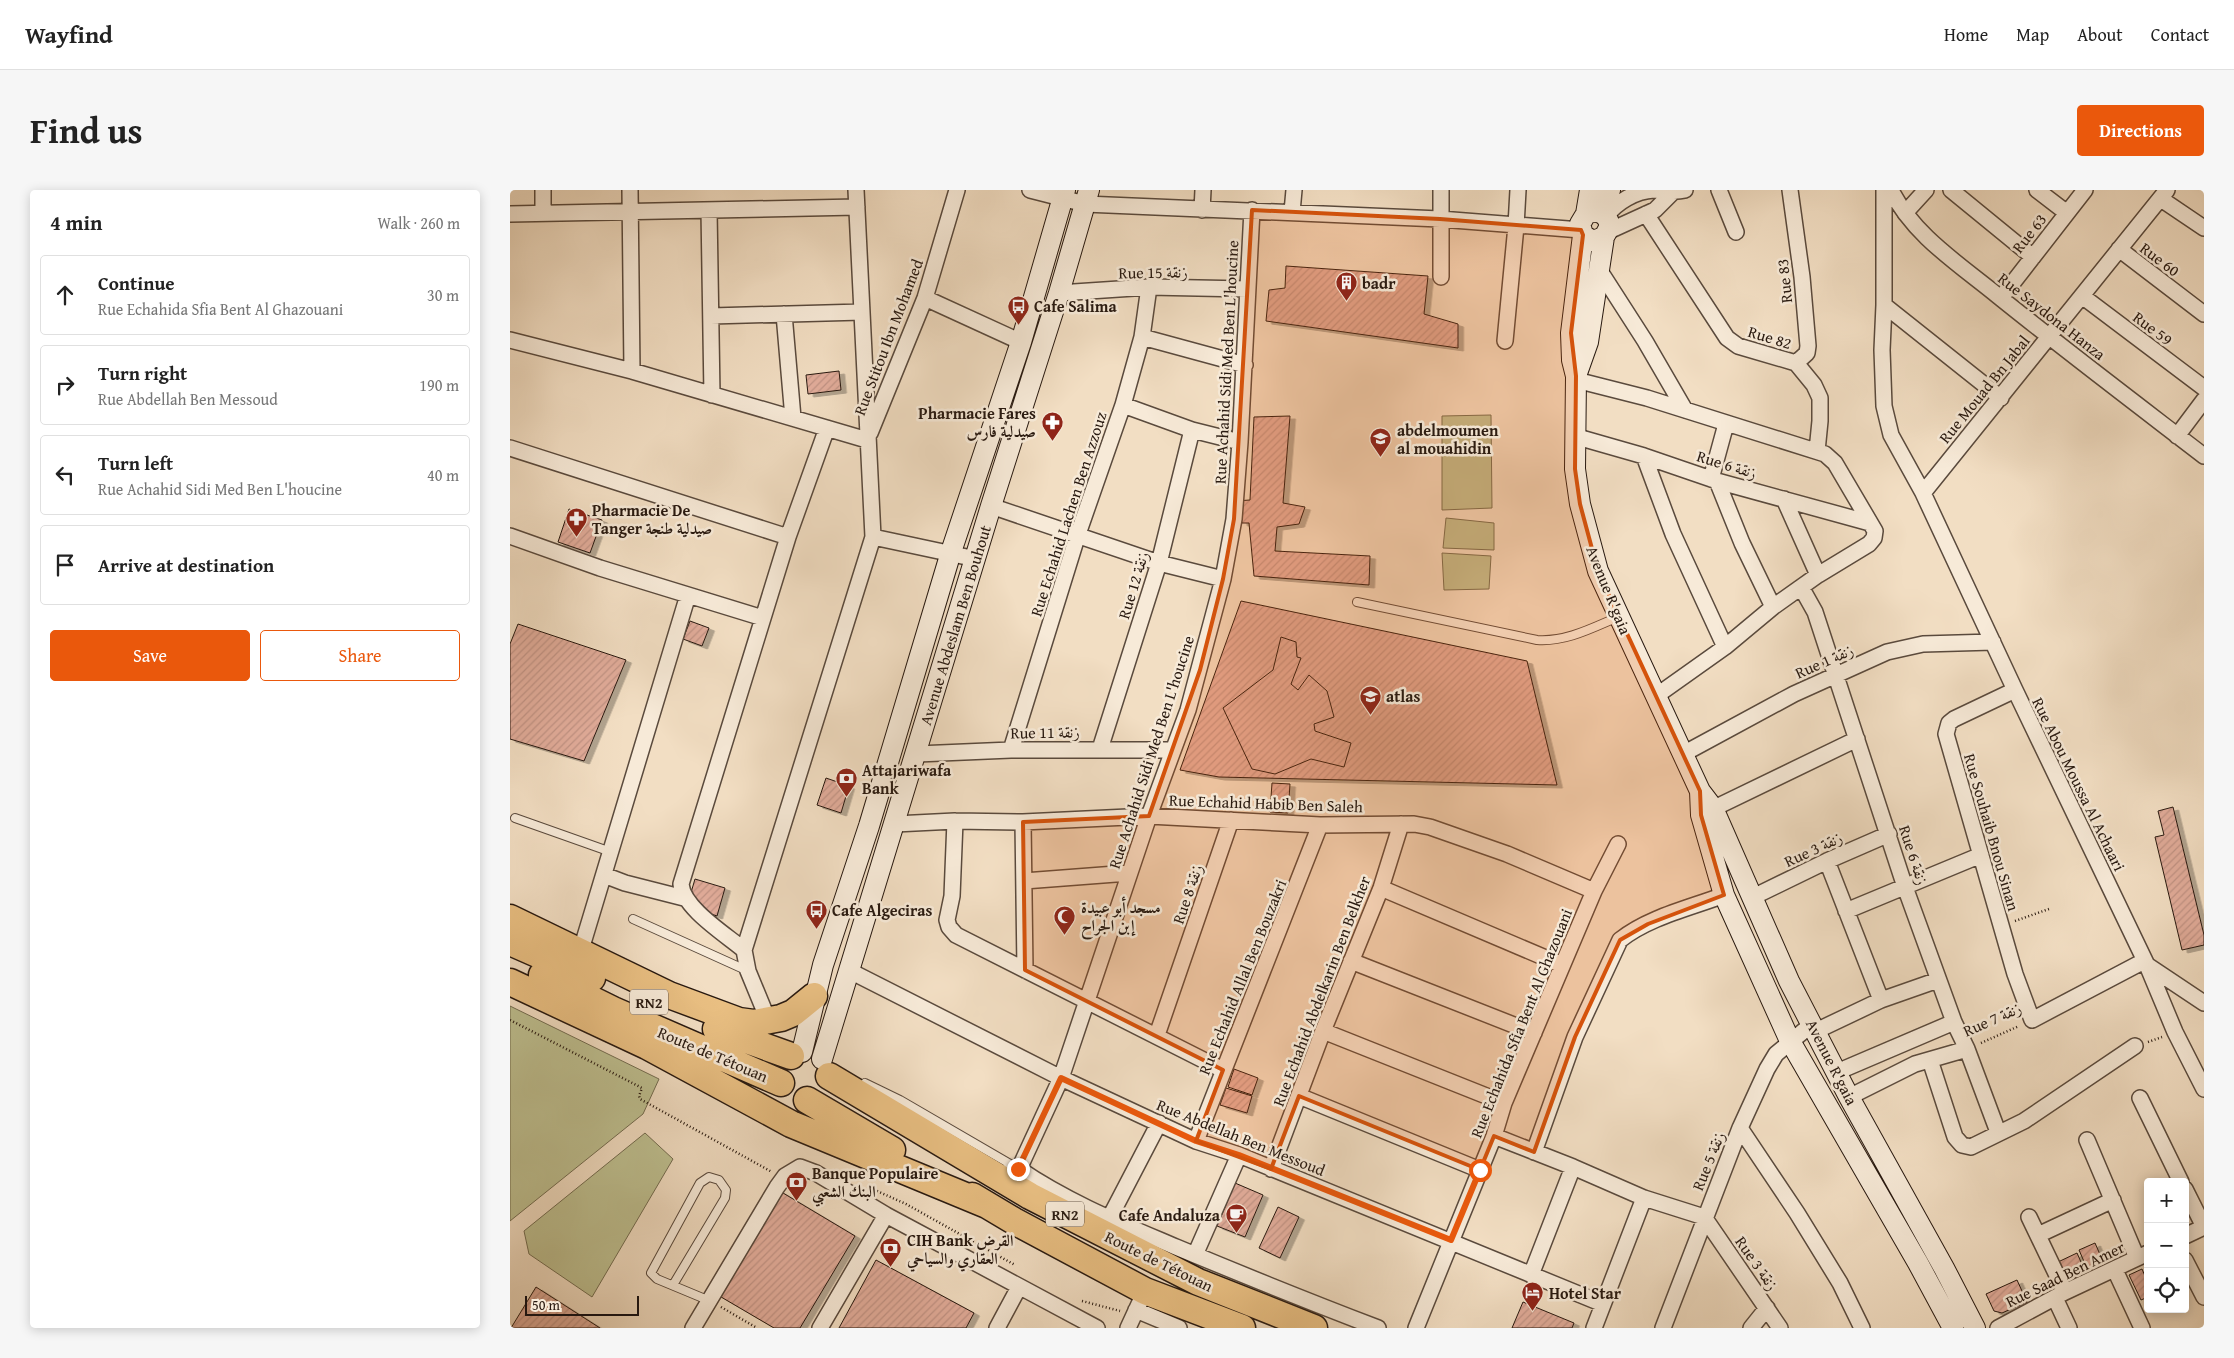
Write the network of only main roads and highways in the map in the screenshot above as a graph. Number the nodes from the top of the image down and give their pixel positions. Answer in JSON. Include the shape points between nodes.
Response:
{"nodes":[{"id":1,"x":510,"y":918,"type":"edge"},
{"id":2,"x":510,"y":942,"type":"edge"},
{"id":3,"x":510,"y":961,"type":"edge"},
{"id":4,"x":510,"y":982,"type":"edge"},
{"id":5,"x":669,"y":995,"type":"junction"},
{"id":6,"x":814,"y":996,"type":"road end"},
{"id":7,"x":647,"y":1025,"type":"junction"},
{"id":8,"x":707,"y":1026,"type":"junction"},
{"id":9,"x":811,"y":1061,"type":"junction"},
{"id":10,"x":709,"y":1080,"type":"junction"},
{"id":11,"x":781,"y":1083,"type":"junction"},
{"id":12,"x":808,"y":1100,"type":"junction"},
{"id":13,"x":987,"y":1205,"type":"junction"},
{"id":14,"x":1242,"y":1328,"type":"edge"},
{"id":15,"x":1314,"y":1328,"type":"edge"}],
"edges":[{"from":1,"to":5,"type":"highway"},
{"from":2,"to":8,"type":"highway","name":"Route de Tétouan","number":"RN2"},
{"from":3,"to":7,"type":"highway","name":"Route de Tétouan","number":"RN2"},
{"from":4,"to":10,"type":"highway","via":[[647,1046]]},
{"from":5,"to":6,"type":"highway","via":[[739,1021],[754,1023],[769,1022],[793,1013]]},
{"from":5,"to":8,"type":"highway"},
{"from":7,"to":10,"type":"highway"},
{"from":7,"to":11,"type":"highway","name":"Route de Tétouan","number":"RN2"},
{"from":8,"to":9,"type":"highway","name":"Route de Tétouan","number":"RN2"},
{"from":9,"to":11,"type":"highway","name":"Route de Tétouan","via":[[782,1065]]},
{"from":9,"to":12,"type":"highway","via":[[823,1092]]},
{"from":9,"to":15,"type":"highway","name":"Route de Tétouan","number":"RN2","via":[[1030,1196],[1198,1282]]},
{"from":10,"to":13,"type":"highway","via":[[791,1124]]},
{"from":11,"to":12,"type":"highway","name":"Route de Tétouan","number":"RN2","via":[[794,1098]]},
{"from":12,"to":13,"type":"highway","name":"Route de Tétouan","number":"RN2"},
{"from":13,"to":14,"type":"highway","name":"Route de Tétouan","number":"RN2","via":[[1141,1301]]}]}
